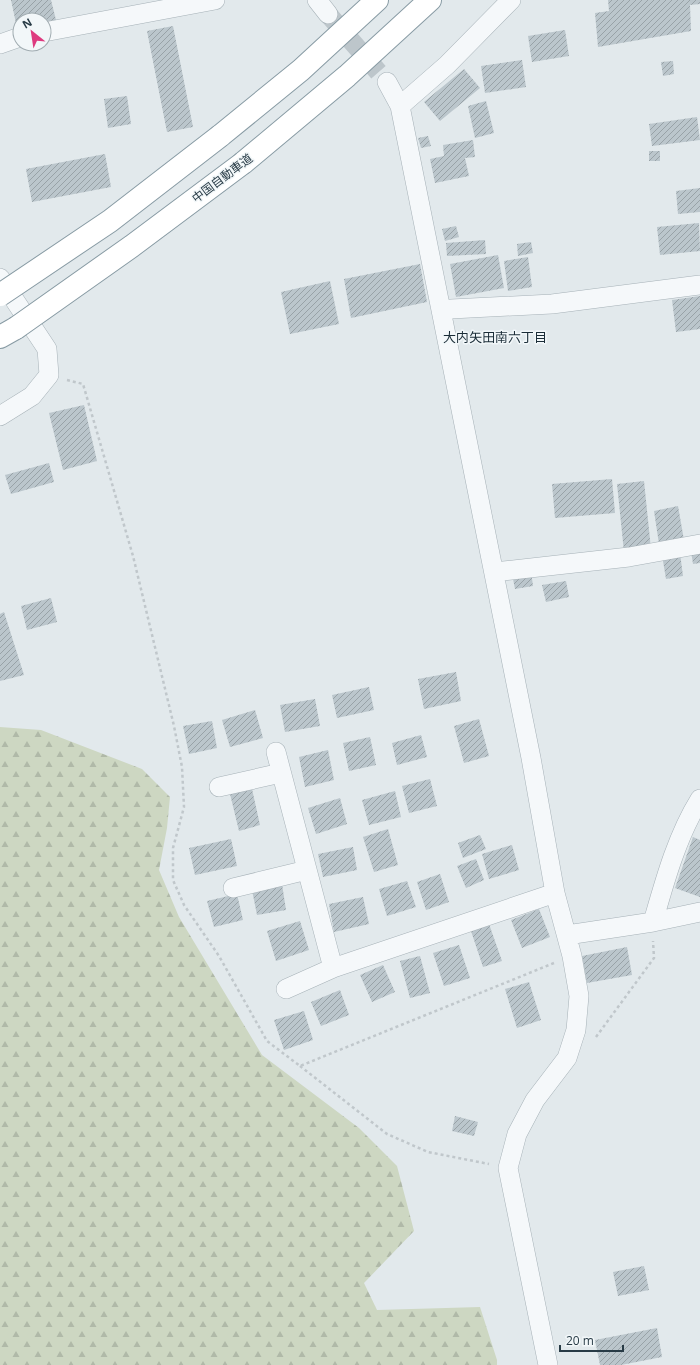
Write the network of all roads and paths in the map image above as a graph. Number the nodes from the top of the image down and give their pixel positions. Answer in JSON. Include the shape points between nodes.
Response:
{"nodes":[{"id":1,"x":215,"y":0,"type":"edge"},
{"id":2,"x":377,"y":0,"type":"edge"},
{"id":3,"x":430,"y":0,"type":"edge"},
{"id":4,"x":511,"y":0,"type":"edge"},
{"id":5,"x":52,"y":31,"type":"edge"},
{"id":6,"x":12,"y":40,"type":"edge"},
{"id":7,"x":0,"y":44,"type":"edge"},
{"id":8,"x":387,"y":82,"type":"tunnel mouth"},
{"id":9,"x":400,"y":106,"type":"junction"},
{"id":10,"x":0,"y":278,"type":"edge"},
{"id":11,"x":700,"y":285,"type":"edge"},
{"id":12,"x":0,"y":295,"type":"edge"},
{"id":13,"x":442,"y":311,"type":"junction"},
{"id":14,"x":8,"y":333,"type":"edge"},
{"id":15,"x":0,"y":416,"type":"edge"},
{"id":16,"x":700,"y":544,"type":"edge"},
{"id":17,"x":494,"y":572,"type":"junction"},
{"id":18,"x":276,"y":752,"type":"dead end"},
{"id":19,"x":281,"y":773,"type":"junction"},
{"id":20,"x":219,"y":787,"type":"dead end"},
{"id":21,"x":700,"y":799,"type":"edge"},
{"id":22,"x":307,"y":870,"type":"junction"},
{"id":23,"x":234,"y":888,"type":"dead end"},
{"id":24,"x":555,"y":893,"type":"junction"},
{"id":25,"x":700,"y":912,"type":"edge"},
{"id":26,"x":653,"y":922,"type":"junction"},
{"id":27,"x":567,"y":935,"type":"junction"},
{"id":28,"x":334,"y":968,"type":"junction"},
{"id":29,"x":286,"y":989,"type":"dead end"},
{"id":30,"x":593,"y":1040,"type":"dead end"},
{"id":31,"x":300,"y":1066,"type":"dead end"},
{"id":32,"x":508,"y":1168,"type":"junction"},
{"id":33,"x":548,"y":1365,"type":"edge"}],
"edges":[{"from":1,"to":5,"type":"street"},
{"from":2,"to":12,"type":"highway","bridge":true,"via":[[301,70],[220,136],[110,221]]},
{"from":3,"to":14,"type":"highway","name":"中国自動車道","bridge":true,"via":[[347,76],[243,163],[132,246]]},
{"from":4,"to":9,"type":"street","via":[[447,65]]},
{"from":6,"to":7,"type":"street"},
{"from":8,"to":9,"type":"street"},
{"from":9,"to":13,"type":"street"},
{"from":10,"to":15,"type":"street","via":[[47,349],[49,375],[32,396]]},
{"from":11,"to":13,"type":"street","via":[[552,304]]},
{"from":13,"to":17,"type":"street"},
{"from":16,"to":17,"type":"street","via":[[629,557]]},
{"from":17,"to":24,"type":"street"},
{"from":18,"to":19,"type":"street"},
{"from":19,"to":20,"type":"street"},
{"from":19,"to":22,"type":"street"},
{"from":21,"to":26,"type":"street","via":[[691,814],[669,868]]},
{"from":22,"to":23,"type":"street"},
{"from":22,"to":28,"type":"street"},
{"from":24,"to":27,"type":"street"},
{"from":24,"to":28,"type":"street"},
{"from":25,"to":26,"type":"street"},
{"from":26,"to":27,"type":"street"},
{"from":26,"to":30,"type":"path","via":[[654,958]]},
{"from":27,"to":32,"type":"street","via":[[579,996],[576,1030],[567,1058],[536,1100],[516,1134]]},
{"from":28,"to":29,"type":"street"},
{"from":31,"to":32,"type":"path","via":[[387,1134],[428,1152]]},
{"from":32,"to":33,"type":"street"}]}
